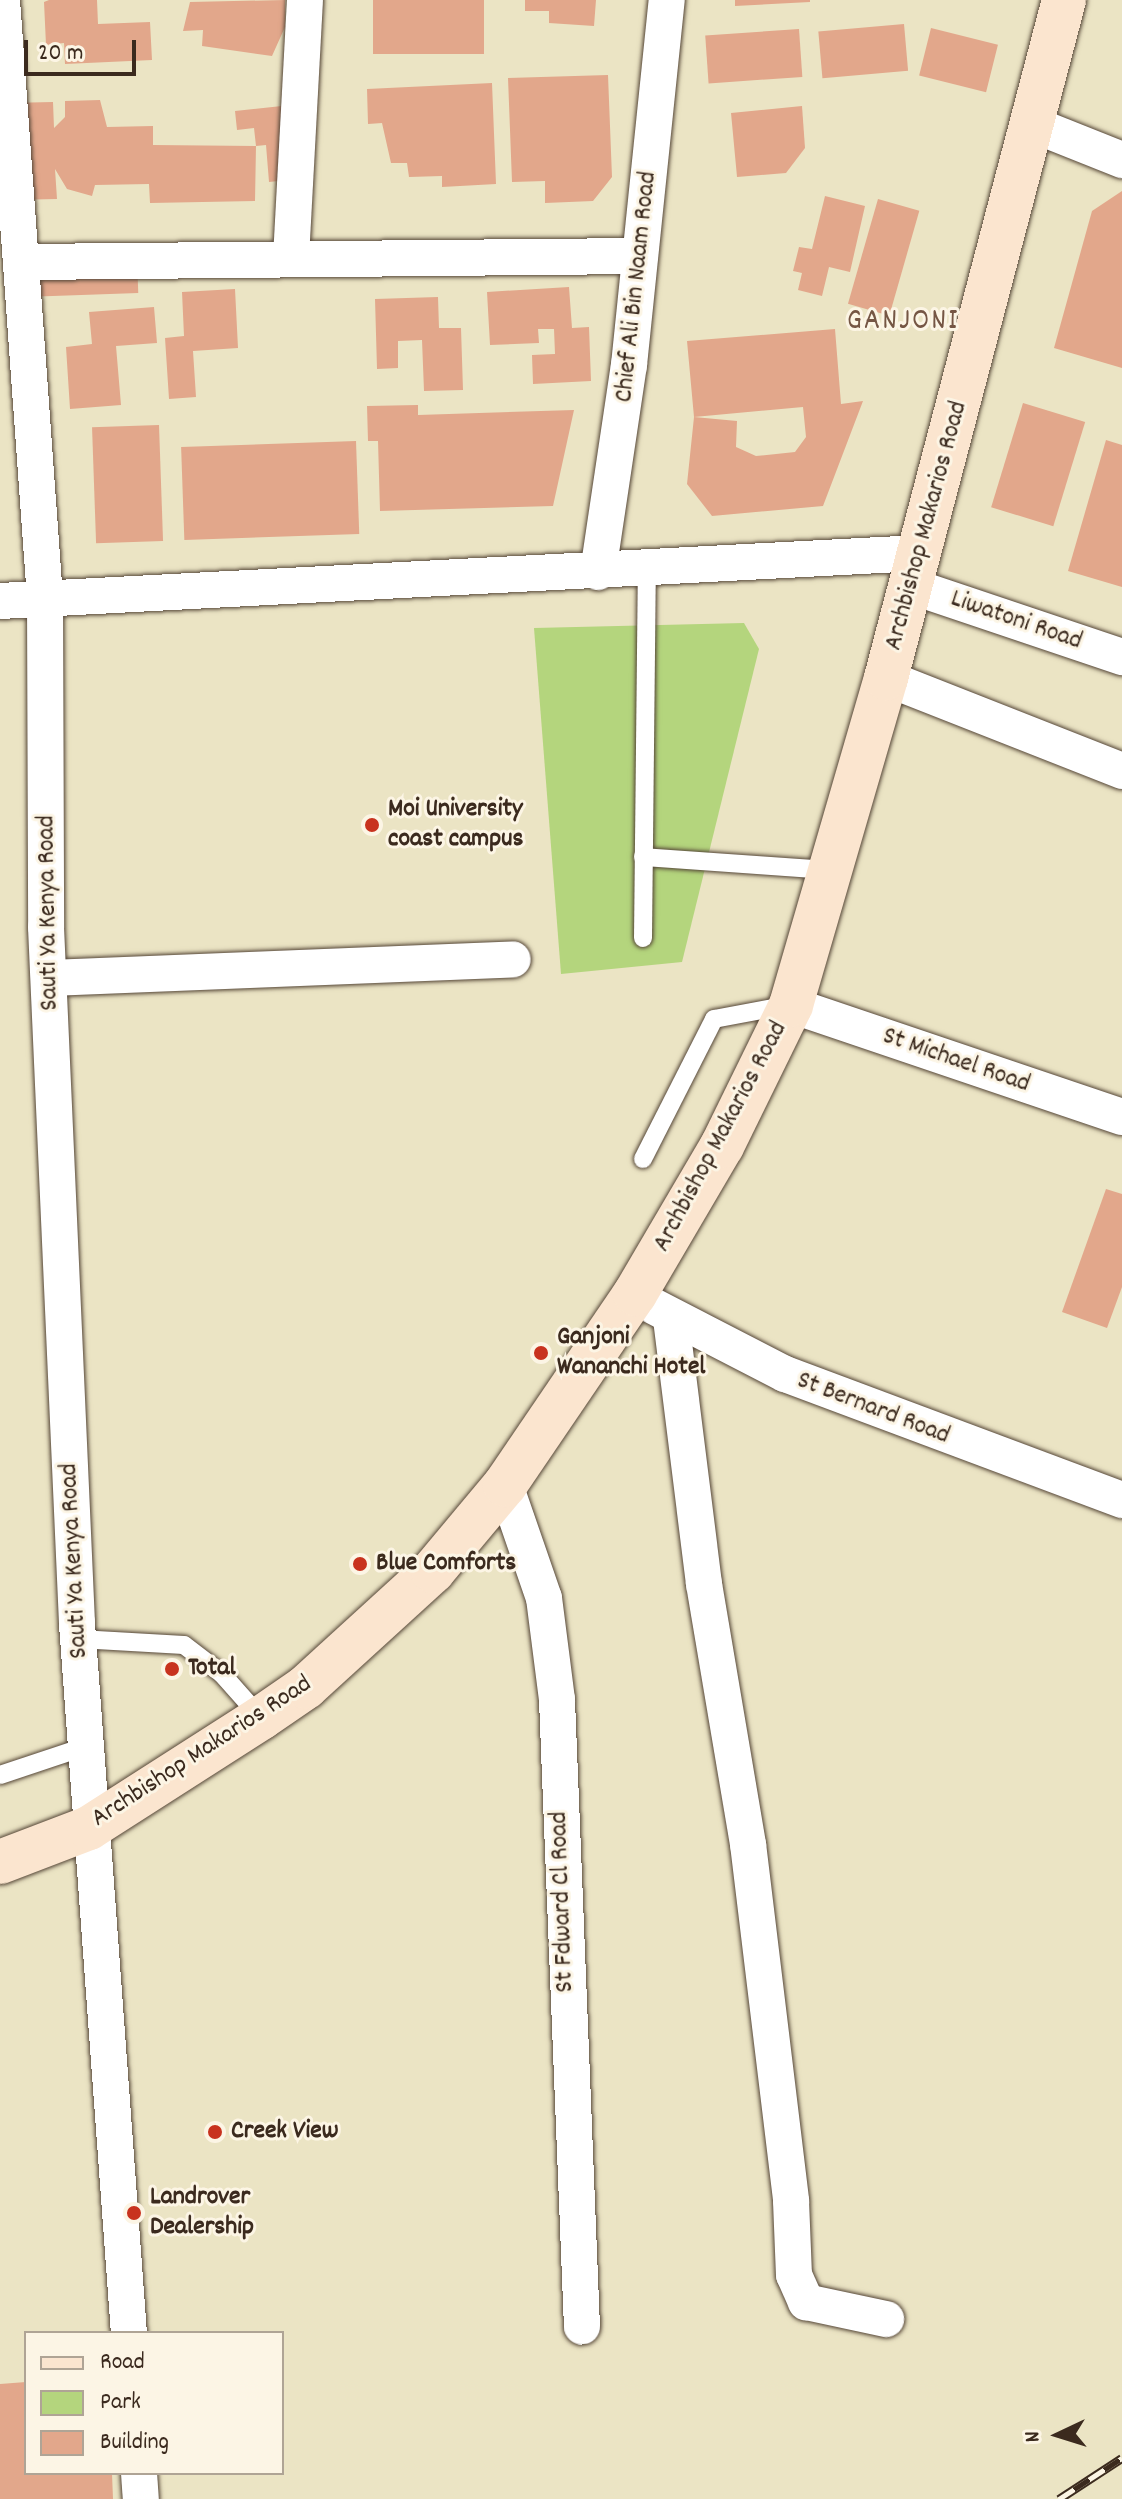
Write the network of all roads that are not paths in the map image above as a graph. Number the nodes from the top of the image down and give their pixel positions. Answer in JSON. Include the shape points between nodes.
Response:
{"nodes":[{"id":1,"x":2,"y":0,"type":"edge"},
{"id":2,"x":305,"y":0,"type":"edge"},
{"id":3,"x":667,"y":0,"type":"edge"},
{"id":4,"x":1064,"y":0,"type":"edge"},
{"id":5,"x":1034,"y":125,"type":"junction"},
{"id":6,"x":1122,"y":160,"type":"edge"},
{"id":7,"x":640,"y":256,"type":"junction"},
{"id":8,"x":291,"y":258,"type":"junction"},
{"id":9,"x":25,"y":262,"type":"junction"},
{"id":10,"x":647,"y":569,"type":"junction"},
{"id":11,"x":915,"y":569,"type":"junction"},
{"id":12,"x":598,"y":572,"type":"junction"},
{"id":13,"x":45,"y":598,"type":"junction"},
{"id":14,"x":0,"y":601,"type":"edge"},
{"id":15,"x":1122,"y":657,"type":"edge"},
{"id":16,"x":886,"y":678,"type":"junction"},
{"id":17,"x":1122,"y":771,"type":"edge"},
{"id":18,"x":643,"y":857,"type":"junction"},
{"id":19,"x":830,"y":870,"type":"junction"},
{"id":20,"x":643,"y":938,"type":"dead end"},
{"id":21,"x":513,"y":959,"type":"dead end"},
{"id":22,"x":49,"y":978,"type":"junction"},
{"id":23,"x":791,"y":1005,"type":"junction"},
{"id":24,"x":1122,"y":1117,"type":"edge"},
{"id":25,"x":643,"y":1159,"type":"dead end"},
{"id":26,"x":635,"y":1294,"type":"junction"},
{"id":27,"x":671,"y":1319,"type":"junction"},
{"id":28,"x":505,"y":1485,"type":"junction"},
{"id":29,"x":1122,"y":1500,"type":"edge"},
{"id":30,"x":79,"y":1639,"type":"junction"},
{"id":31,"x":261,"y":1718,"type":"junction"},
{"id":32,"x":84,"y":1747,"type":"junction"},
{"id":33,"x":0,"y":1775,"type":"edge"},
{"id":34,"x":89,"y":1828,"type":"junction"},
{"id":35,"x":0,"y":1862,"type":"edge"},
{"id":36,"x":886,"y":2319,"type":"dead end"},
{"id":37,"x":582,"y":2327,"type":"dead end"},
{"id":38,"x":129,"y":2331,"type":"edge"},
{"id":39,"x":139,"y":2475,"type":"edge"},
{"id":40,"x":141,"y":2499,"type":"edge"}],
"edges":[{"from":1,"to":9,"type":"street","name":"Sauti Ya Kenya Road"},
{"from":2,"to":8,"type":"street"},
{"from":3,"to":7,"type":"street","name":"Chief Ali Bin Naam Road"},
{"from":4,"to":5,"type":"street","name":"Archbishop Makarios Road"},
{"from":5,"to":6,"type":"street"},
{"from":5,"to":11,"type":"street","name":"Archbishop Makarios Road"},
{"from":7,"to":8,"type":"street"},
{"from":7,"to":12,"type":"street","name":"Chief Ali Bin Naam Road","via":[[613,491]]},
{"from":8,"to":9,"type":"street","via":[[129,265]]},
{"from":9,"to":13,"type":"street","name":"Sauti Ya Kenya Road"},
{"from":10,"to":11,"type":"street"},
{"from":10,"to":12,"type":"street"},
{"from":10,"to":18,"type":"lane"},
{"from":11,"to":15,"type":"street","name":"Liwatoni Road"},
{"from":11,"to":16,"type":"street","name":"Archbishop Makarios Road"},
{"from":12,"to":13,"type":"street"},
{"from":13,"to":14,"type":"street"},
{"from":13,"to":22,"type":"street","name":"Sauti Ya Kenya Road"},
{"from":16,"to":17,"type":"street"},
{"from":16,"to":19,"type":"street","name":"Archbishop Makarios Road"},
{"from":18,"to":19,"type":"lane"},
{"from":18,"to":20,"type":"lane"},
{"from":19,"to":23,"type":"street","name":"Archbishop Makarios Road"},
{"from":21,"to":22,"type":"street"},
{"from":22,"to":30,"type":"street","name":"Sauti Ya Kenya Road"},
{"from":23,"to":24,"type":"street","name":"St Michael Road"},
{"from":23,"to":25,"type":"lane","via":[[714,1019]]},
{"from":23,"to":26,"type":"street","name":"Archbishop Makarios Road","via":[[722,1146]]},
{"from":26,"to":27,"type":"street","name":"St Bernard Road"},
{"from":26,"to":28,"type":"street","name":"Archbishop Makarios Road"},
{"from":27,"to":29,"type":"street","name":"St Bernard Road","via":[[785,1374]]},
{"from":27,"to":36,"type":"street","via":[[704,1584],[748,1844],[791,2201],[794,2275],[806,2302]]},
{"from":28,"to":31,"type":"street","name":"Archbishop Makarios Road","via":[[433,1571],[306,1687]]},
{"from":28,"to":37,"type":"street","name":"St Fdward Cl Road","via":[[544,1598],[557,1700]]},
{"from":30,"to":31,"type":"lane","via":[[184,1645],[222,1674]]},
{"from":30,"to":32,"type":"street","name":"Sauti Ya Kenya Road"},
{"from":31,"to":34,"type":"street","name":"Archbishop Makarios Road"},
{"from":32,"to":33,"type":"lane"},
{"from":32,"to":34,"type":"street","name":"Sauti Ya Kenya Road"},
{"from":34,"to":35,"type":"street","name":"Archbishop Makarios Road"},
{"from":34,"to":38,"type":"street","name":"Sauti Ya Kenya Road"},
{"from":39,"to":40,"type":"street"}]}
